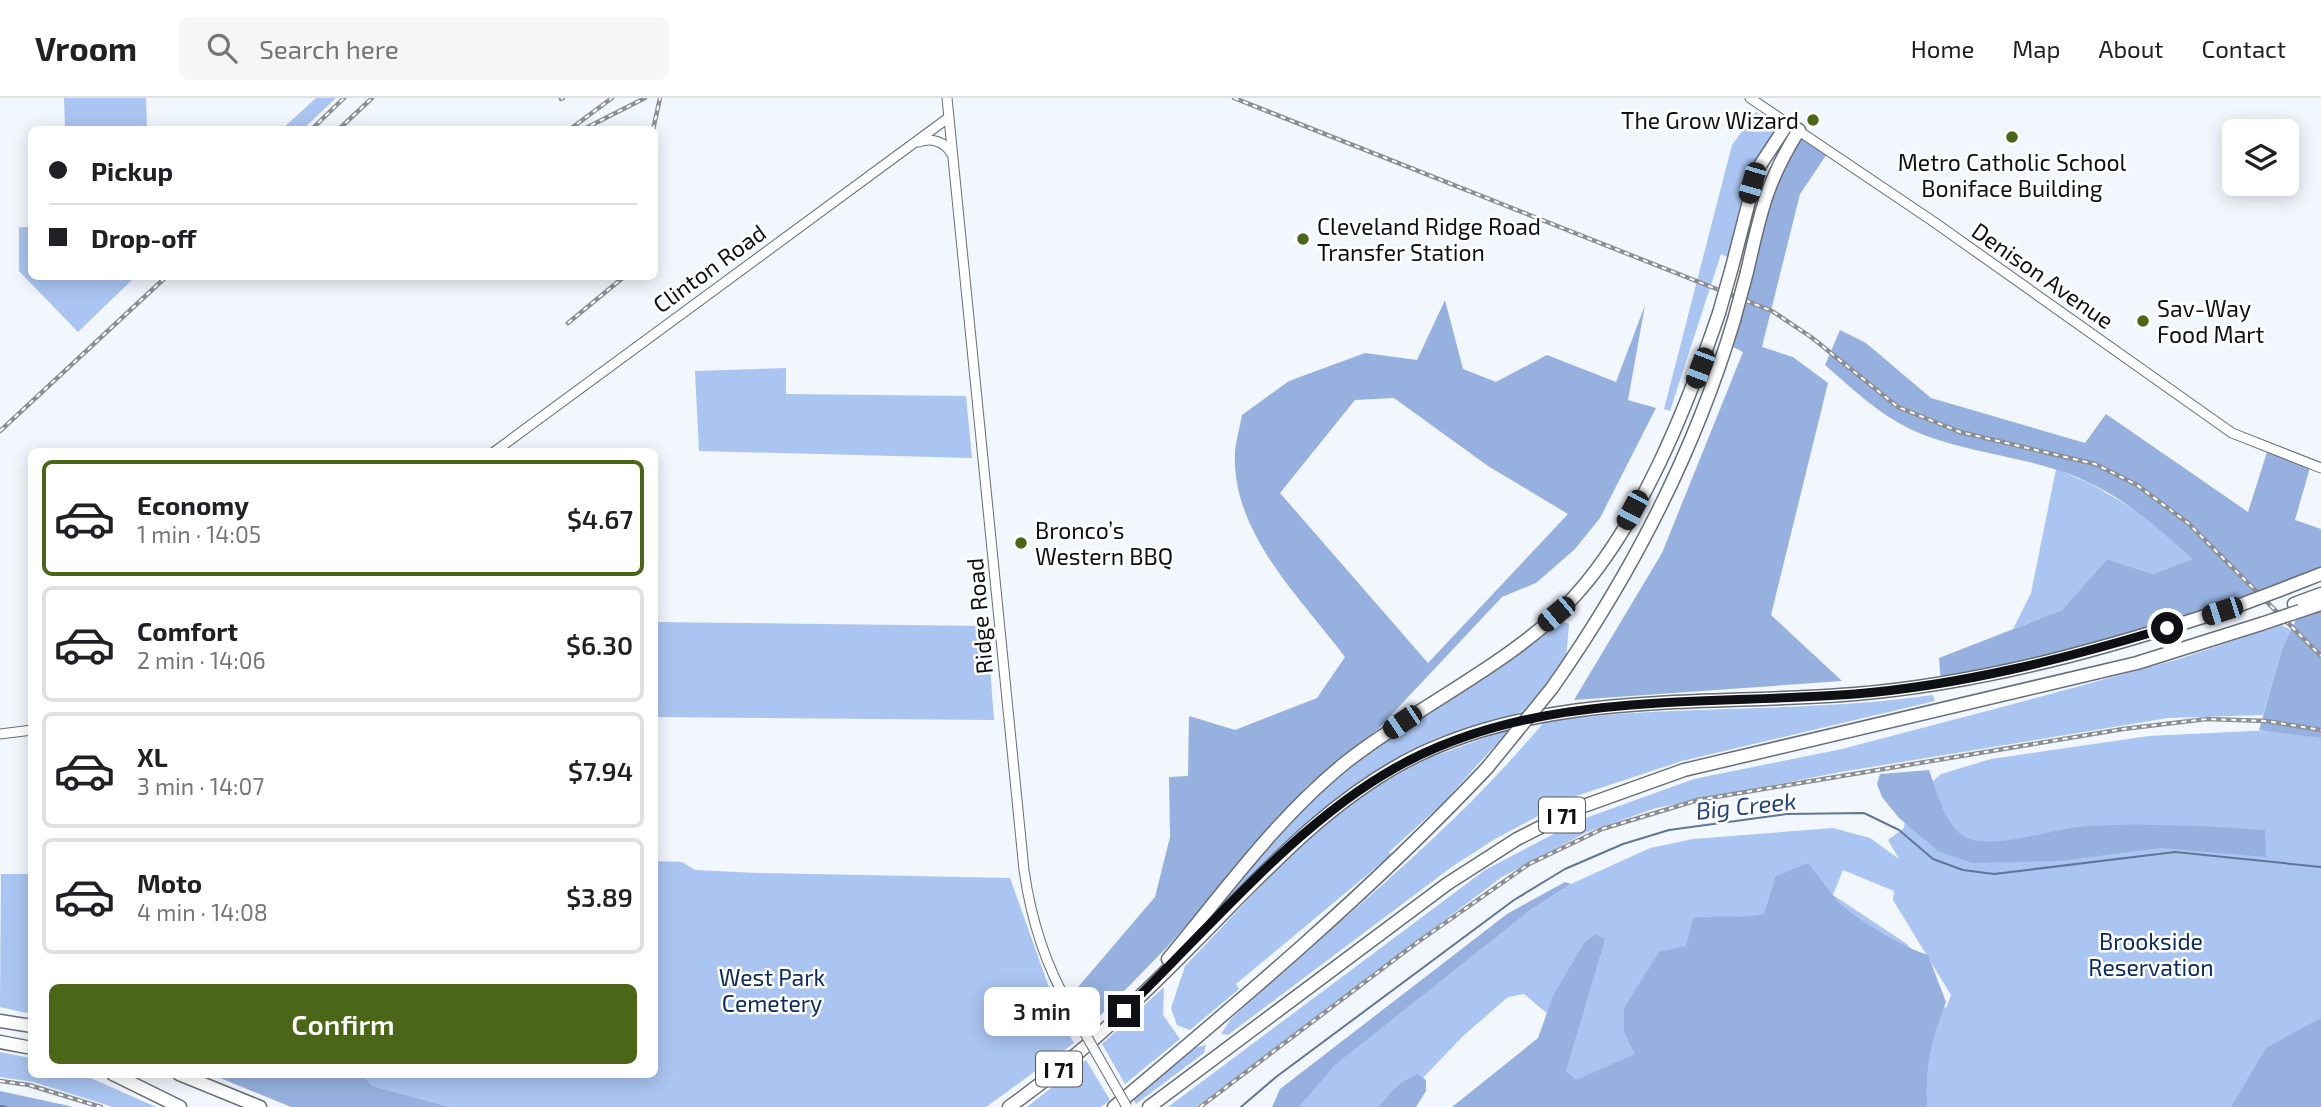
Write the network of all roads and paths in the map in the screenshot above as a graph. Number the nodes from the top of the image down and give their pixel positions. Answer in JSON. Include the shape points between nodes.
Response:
{"nodes":[{"id":1,"x":947,"y":98,"type":"edge"},
{"id":2,"x":1750,"y":98,"type":"edge"},
{"id":3,"x":948,"y":118,"type":"junction"},
{"id":4,"x":1793,"y":127,"type":"junction"},
{"id":5,"x":911,"y":145,"type":"junction"},
{"id":6,"x":952,"y":154,"type":"junction"},
{"id":7,"x":499,"y":448,"type":"edge"},
{"id":8,"x":2321,"y":468,"type":"edge"},
{"id":9,"x":2321,"y":574,"type":"edge"},
{"id":10,"x":2321,"y":594,"type":"edge"},
{"id":11,"x":2321,"y":604,"type":"edge"},
{"id":12,"x":2297,"y":608,"type":"junction"},
{"id":13,"x":28,"y":730,"type":"edge"},
{"id":14,"x":0,"y":734,"type":"edge"},
{"id":15,"x":0,"y":1021,"type":"edge"},
{"id":16,"x":28,"y":1025,"type":"edge"},
{"id":17,"x":1106,"y":1029,"type":"junction"},
{"id":18,"x":0,"y":1042,"type":"edge"},
{"id":19,"x":28,"y":1047,"type":"edge"},
{"id":20,"x":121,"y":1078,"type":"edge"},
{"id":21,"x":189,"y":1078,"type":"edge"},
{"id":22,"x":180,"y":1107,"type":"edge"},
{"id":23,"x":260,"y":1107,"type":"edge"},
{"id":24,"x":1009,"y":1107,"type":"edge"},
{"id":25,"x":1114,"y":1107,"type":"edge"},
{"id":26,"x":1127,"y":1107,"type":"edge"},
{"id":27,"x":1149,"y":1107,"type":"edge"}],
"edges":[{"from":1,"to":3,"type":"main road","name":"Ridge Road"},
{"from":2,"to":4,"type":"main road","name":"Denison Avenue"},
{"from":3,"to":5,"type":"main road","name":"Clinton Road"},
{"from":3,"to":6,"type":"main road","name":"Ridge Road"},
{"from":4,"to":8,"type":"main road","name":"Denison Avenue","via":[[2232,433]]},
{"from":4,"to":17,"type":"highway","bridge":true,"via":[[1757,170],[1732,267],[1687,401],[1611,548],[1572,599],[1524,640],[1382,736],[1324,782],[1270,837]]},
{"from":4,"to":25,"type":"highway","bridge":true,"via":[[1766,192],[1734,320],[1696,433],[1658,516],[1607,606],[1552,688],[1448,810],[1326,924]]},
{"from":5,"to":6,"type":"main road","via":[[933,140]]},
{"from":5,"to":7,"type":"main road","name":"Clinton Road"},
{"from":6,"to":26,"type":"main road","name":"Ridge Road","bridge":true,"via":[[1027,892],[1040,944]]},
{"from":9,"to":17,"type":"highway","number":"I 71","bridge":true,"via":[[2240,605],[2064,658],[1972,679],[1856,694],[1592,708],[1464,736],[1386,773],[1317,823]]},
{"from":10,"to":12,"type":"highway"},
{"from":11,"to":12,"type":"highway"},
{"from":12,"to":27,"type":"highway","number":"I 71","bridge":true,"via":[[2149,660],[1684,770],[1608,795],[1500,848],[1447,884]]},
{"from":13,"to":14,"type":"main road"},
{"from":15,"to":16,"type":"highway"},
{"from":17,"to":24,"type":"highway","number":"I 71"},
{"from":18,"to":19,"type":"highway"},
{"from":20,"to":22,"type":"highway"},
{"from":21,"to":23,"type":"highway"}]}
